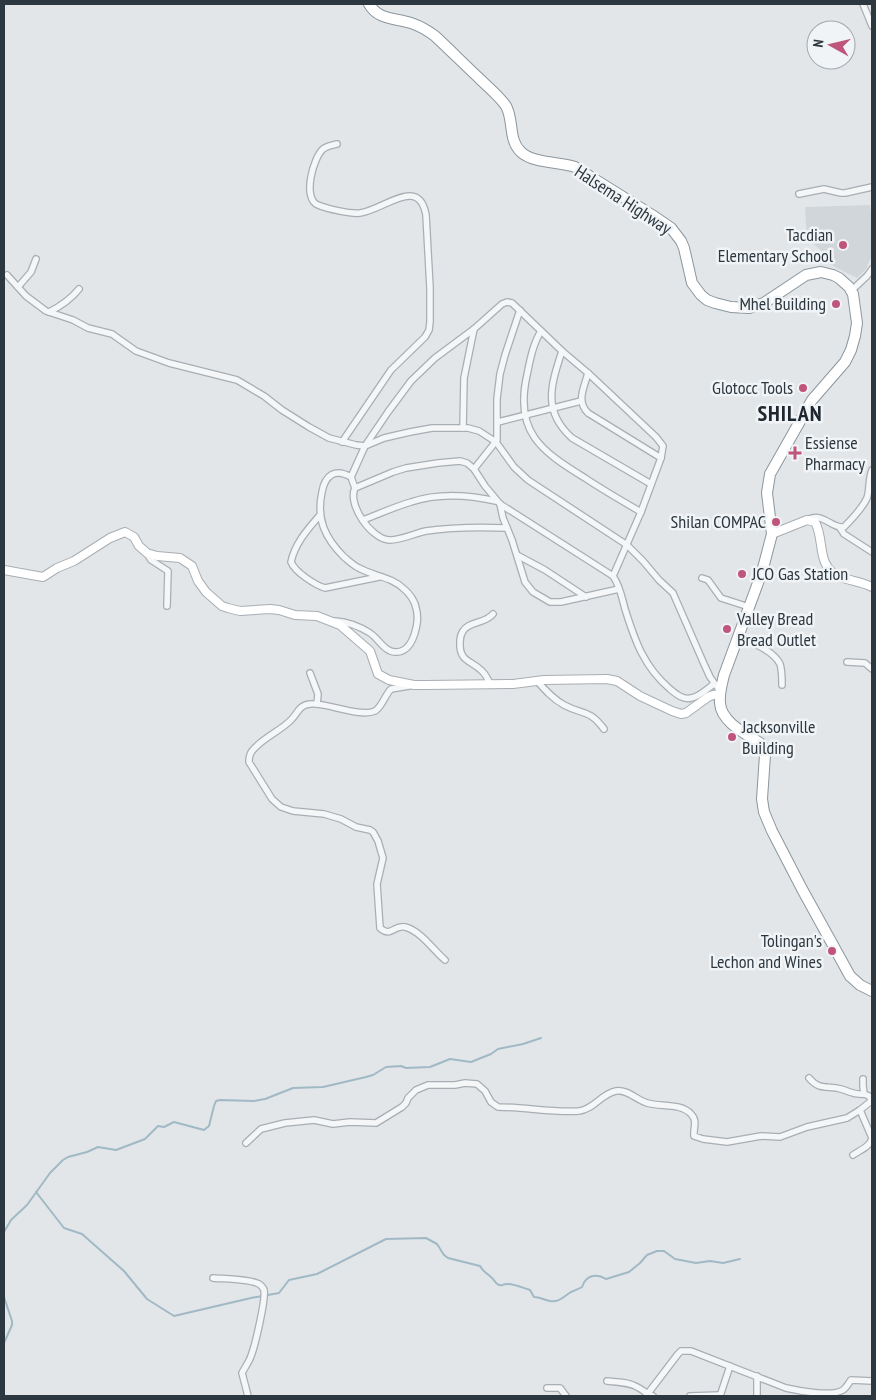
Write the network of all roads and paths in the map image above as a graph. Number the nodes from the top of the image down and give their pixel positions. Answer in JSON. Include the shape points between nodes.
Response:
{"nodes":[{"id":1,"x":369,"y":4,"type":"edge"},
{"id":2,"x":863,"y":4,"type":"edge"},
{"id":3,"x":872,"y":8,"type":"edge"},
{"id":4,"x":868,"y":14,"type":"junction"},
{"id":5,"x":872,"y":26,"type":"edge"},
{"id":6,"x":337,"y":144,"type":"dead end"},
{"id":7,"x":872,"y":187,"type":"edge"},
{"id":8,"x":799,"y":194,"type":"dead end"},
{"id":9,"x":36,"y":259,"type":"dead end"},
{"id":10,"x":872,"y":268,"type":"edge"},
{"id":11,"x":7,"y":275,"type":"dead end"},
{"id":12,"x":18,"y":287,"type":"junction"},
{"id":13,"x":79,"y":289,"type":"dead end"},
{"id":14,"x":852,"y":291,"type":"junction"},
{"id":15,"x":520,"y":310,"type":"junction"},
{"id":16,"x":49,"y":312,"type":"junction"},
{"id":17,"x":474,"y":328,"type":"junction"},
{"id":18,"x":541,"y":331,"type":"junction"},
{"id":19,"x":562,"y":351,"type":"junction"},
{"id":20,"x":588,"y":373,"type":"junction"},
{"id":21,"x":581,"y":401,"type":"junction"},
{"id":22,"x":553,"y":407,"type":"junction"},
{"id":23,"x":525,"y":414,"type":"junction"},
{"id":24,"x":498,"y":422,"type":"junction"},
{"id":25,"x":463,"y":428,"type":"junction"},
{"id":26,"x":342,"y":442,"type":"junction"},
{"id":27,"x":496,"y":442,"type":"junction"},
{"id":28,"x":366,"y":446,"type":"junction"},
{"id":29,"x":661,"y":458,"type":"junction"},
{"id":30,"x":474,"y":469,"type":"junction"},
{"id":31,"x":872,"y":470,"type":"edge"},
{"id":32,"x":351,"y":477,"type":"junction"},
{"id":33,"x":651,"y":484,"type":"junction"},
{"id":34,"x":355,"y":488,"type":"junction"},
{"id":35,"x":870,"y":493,"type":"edge"},
{"id":36,"x":498,"y":503,"type":"junction"},
{"id":37,"x":641,"y":512,"type":"junction"},
{"id":38,"x":320,"y":515,"type":"junction"},
{"id":39,"x":363,"y":520,"type":"junction"},
{"id":40,"x":807,"y":520,"type":"junction"},
{"id":41,"x":507,"y":528,"type":"junction"},
{"id":42,"x":840,"y":528,"type":"junction"},
{"id":43,"x":772,"y":534,"type":"junction"},
{"id":44,"x":627,"y":545,"type":"junction"},
{"id":45,"x":146,"y":552,"type":"junction"},
{"id":46,"x":872,"y":552,"type":"edge"},
{"id":47,"x":517,"y":555,"type":"junction"},
{"id":48,"x":4,"y":570,"type":"edge"},
{"id":49,"x":380,"y":576,"type":"junction"},
{"id":50,"x":613,"y":576,"type":"junction"},
{"id":51,"x":702,"y":578,"type":"dead end"},
{"id":52,"x":872,"y":588,"type":"edge"},
{"id":53,"x":619,"y":589,"type":"junction"},
{"id":54,"x":586,"y":597,"type":"junction"},
{"id":55,"x":167,"y":606,"type":"dead end"},
{"id":56,"x":749,"y":607,"type":"junction"},
{"id":57,"x":493,"y":614,"type":"dead end"},
{"id":58,"x":333,"y":621,"type":"junction"},
{"id":59,"x":738,"y":637,"type":"junction"},
{"id":60,"x":847,"y":662,"type":"dead end"},
{"id":61,"x":872,"y":669,"type":"edge"},
{"id":62,"x":310,"y":674,"type":"dead end"},
{"id":63,"x":537,"y":681,"type":"junction"},
{"id":64,"x":490,"y":684,"type":"junction"},
{"id":65,"x":414,"y":685,"type":"junction"},
{"id":66,"x":782,"y":685,"type":"dead end"},
{"id":67,"x":718,"y":689,"type":"junction"},
{"id":68,"x":317,"y":704,"type":"junction"},
{"id":69,"x":604,"y":729,"type":"dead end"},
{"id":70,"x":444,"y":960,"type":"dead end"},
{"id":71,"x":872,"y":991,"type":"edge"},
{"id":72,"x":809,"y":1078,"type":"dead end"},
{"id":73,"x":863,"y":1079,"type":"dead end"},
{"id":74,"x":864,"y":1094,"type":"junction"},
{"id":75,"x":872,"y":1101,"type":"edge"},
{"id":76,"x":860,"y":1110,"type":"junction"},
{"id":77,"x":246,"y":1143,"type":"dead end"},
{"id":78,"x":853,"y":1155,"type":"dead end"},
{"id":79,"x":213,"y":1278,"type":"dead end"},
{"id":80,"x":730,"y":1366,"type":"junction"},
{"id":81,"x":757,"y":1376,"type":"junction"},
{"id":82,"x":607,"y":1381,"type":"dead end"},
{"id":83,"x":872,"y":1381,"type":"edge"},
{"id":84,"x":547,"y":1388,"type":"dead end"},
{"id":85,"x":720,"y":1395,"type":"edge"},
{"id":86,"x":248,"y":1396,"type":"edge"},
{"id":87,"x":566,"y":1396,"type":"edge"},
{"id":88,"x":649,"y":1396,"type":"edge"},
{"id":89,"x":690,"y":1396,"type":"edge"},
{"id":90,"x":757,"y":1396,"type":"edge"}],
"edges":[{"from":1,"to":14,"type":"highway","name":"Halsema Highway","via":[[381,16],[425,28],[500,99],[509,112],[513,140],[521,153],[533,159],[575,167],[671,228],[684,248],[692,283],[707,300],[750,308],[764,303],[806,275],[820,272],[833,275]]},
{"from":2,"to":4,"type":"street"},
{"from":3,"to":4,"type":"street"},
{"from":4,"to":5,"type":"street"},
{"from":6,"to":26,"type":"street","via":[[322,150],[317,158],[310,179],[311,198],[318,205],[361,212],[408,195],[417,196],[426,215],[430,288],[430,322],[425,337],[391,370]]},
{"from":7,"to":8,"type":"street","via":[[845,193],[824,189]]},
{"from":9,"to":12,"type":"street","via":[[31,272]]},
{"from":10,"to":14,"type":"street"},
{"from":11,"to":12,"type":"street"},
{"from":12,"to":16,"type":"street"},
{"from":13,"to":16,"type":"street"},
{"from":14,"to":43,"type":"highway","via":[[857,323],[851,350],[845,362],[812,400],[770,474],[767,493]]},
{"from":15,"to":17,"type":"street","via":[[507,302]]},
{"from":15,"to":18,"type":"street"},
{"from":15,"to":24,"type":"street","via":[[500,374]]},
{"from":16,"to":26,"type":"street","via":[[112,334],[136,351],[169,364],[237,380],[320,434]]},
{"from":17,"to":25,"type":"street","via":[[464,378]]},
{"from":17,"to":28,"type":"street","via":[[414,377]]},
{"from":18,"to":19,"type":"street"},
{"from":18,"to":23,"type":"street","via":[[526,380]]},
{"from":19,"to":20,"type":"street"},
{"from":19,"to":22,"type":"street","via":[[554,376]]},
{"from":20,"to":21,"type":"street"},
{"from":20,"to":29,"type":"street","via":[[662,444]]},
{"from":21,"to":22,"type":"street"},
{"from":21,"to":29,"type":"street","via":[[588,413]]},
{"from":22,"to":23,"type":"street"},
{"from":22,"to":33,"type":"street","via":[[558,422],[572,438]]},
{"from":23,"to":24,"type":"street"},
{"from":23,"to":37,"type":"street","via":[[531,432],[542,448],[576,473]]},
{"from":24,"to":27,"type":"street"},
{"from":25,"to":27,"type":"street","via":[[479,431]]},
{"from":25,"to":28,"type":"street","via":[[410,432]]},
{"from":26,"to":28,"type":"street"},
{"from":27,"to":30,"type":"street"},
{"from":27,"to":44,"type":"street","via":[[528,480]]},
{"from":28,"to":32,"type":"street"},
{"from":29,"to":33,"type":"street"},
{"from":30,"to":34,"type":"street","via":[[462,462],[433,464],[393,472]]},
{"from":30,"to":36,"type":"street"},
{"from":31,"to":35,"type":"street"},
{"from":32,"to":34,"type":"street"},
{"from":32,"to":38,"type":"street","via":[[338,473],[328,476],[321,497]]},
{"from":33,"to":37,"type":"street"},
{"from":34,"to":39,"type":"street","via":[[353,500]]},
{"from":35,"to":42,"type":"street","via":[[857,513]]},
{"from":36,"to":39,"type":"street","via":[[480,498],[438,497],[412,501]]},
{"from":36,"to":41,"type":"street"},
{"from":36,"to":50,"type":"street"},
{"from":37,"to":44,"type":"street"},
{"from":38,"to":49,"type":"street","via":[[334,547],[360,569]]},
{"from":38,"to":49,"type":"street","via":[[296,547],[291,562],[294,568],[325,588]]},
{"from":39,"to":41,"type":"street","via":[[376,535],[388,540],[443,529]]},
{"from":40,"to":42,"type":"street","via":[[820,518]]},
{"from":40,"to":43,"type":"street"},
{"from":40,"to":52,"type":"street","via":[[816,524],[824,560],[830,571]]},
{"from":41,"to":47,"type":"street"},
{"from":42,"to":46,"type":"street"},
{"from":43,"to":56,"type":"highway"},
{"from":44,"to":50,"type":"street"},
{"from":44,"to":67,"type":"street","via":[[675,595]]},
{"from":45,"to":48,"type":"street","via":[[134,537],[124,532],[43,577]]},
{"from":45,"to":55,"type":"street","via":[[151,560],[168,571]]},
{"from":45,"to":58,"type":"street","via":[[180,558],[192,566],[206,592],[222,606],[240,611],[273,609]]},
{"from":47,"to":54,"type":"street"},
{"from":47,"to":54,"type":"street","via":[[528,587],[540,597],[550,602]]},
{"from":49,"to":58,"type":"street","via":[[405,589],[416,607],[417,630],[404,650],[389,651],[368,632],[349,623]]},
{"from":50,"to":53,"type":"street"},
{"from":51,"to":56,"type":"street","via":[[708,580],[721,598]]},
{"from":53,"to":54,"type":"street"},
{"from":53,"to":67,"type":"street","via":[[641,653],[664,684],[685,698]]},
{"from":56,"to":59,"type":"highway"},
{"from":57,"to":64,"type":"street","via":[[468,626],[460,638],[464,659],[483,671]]},
{"from":58,"to":65,"type":"street","via":[[370,651],[378,674],[389,680]]},
{"from":59,"to":66,"type":"street","via":[[773,654],[780,664]]},
{"from":59,"to":67,"type":"highway"},
{"from":60,"to":61,"type":"street","via":[[865,662]]},
{"from":62,"to":68,"type":"street","via":[[318,694]]},
{"from":63,"to":64,"type":"street"},
{"from":63,"to":67,"type":"street","via":[[613,680],[681,714]]},
{"from":63,"to":69,"type":"street","via":[[563,704],[592,716]]},
{"from":64,"to":65,"type":"street"},
{"from":65,"to":68,"type":"street","via":[[391,689],[374,711],[356,712]]},
{"from":67,"to":71,"type":"highway","via":[[725,716],[764,748],[762,799],[772,831],[850,976]]},
{"from":68,"to":70,"type":"street","via":[[300,708],[292,720],[263,740],[252,751],[250,764],[272,799],[281,807],[324,814],[373,832],[383,858],[377,884],[380,928],[389,932],[405,926],[421,936]]},
{"from":72,"to":74,"type":"street","via":[[818,1086]]},
{"from":73,"to":74,"type":"street"},
{"from":74,"to":75,"type":"street"},
{"from":75,"to":76,"type":"street"},
{"from":76,"to":77,"type":"street","via":[[847,1118],[780,1137],[761,1136],[727,1142],[694,1136],[695,1120],[685,1110],[650,1104],[622,1091],[606,1095],[586,1109],[566,1111],[498,1107],[478,1084],[465,1083],[428,1085],[416,1090],[402,1107],[376,1123],[333,1124],[314,1120],[285,1123],[260,1129]]},
{"from":76,"to":78,"type":"street","via":[[872,1138],[866,1147]]},
{"from":79,"to":86,"type":"street","via":[[252,1282],[259,1284],[264,1291],[256,1343],[242,1373]]},
{"from":80,"to":81,"type":"street"},
{"from":80,"to":85,"type":"street"},
{"from":80,"to":88,"type":"street","via":[[691,1351],[681,1351]]},
{"from":81,"to":83,"type":"street","via":[[786,1388],[836,1393],[846,1388],[851,1380]]},
{"from":81,"to":90,"type":"street"},
{"from":82,"to":88,"type":"street","via":[[634,1385]]},
{"from":84,"to":87,"type":"street","via":[[560,1388]]},
{"from":85,"to":89,"type":"street"}]}
